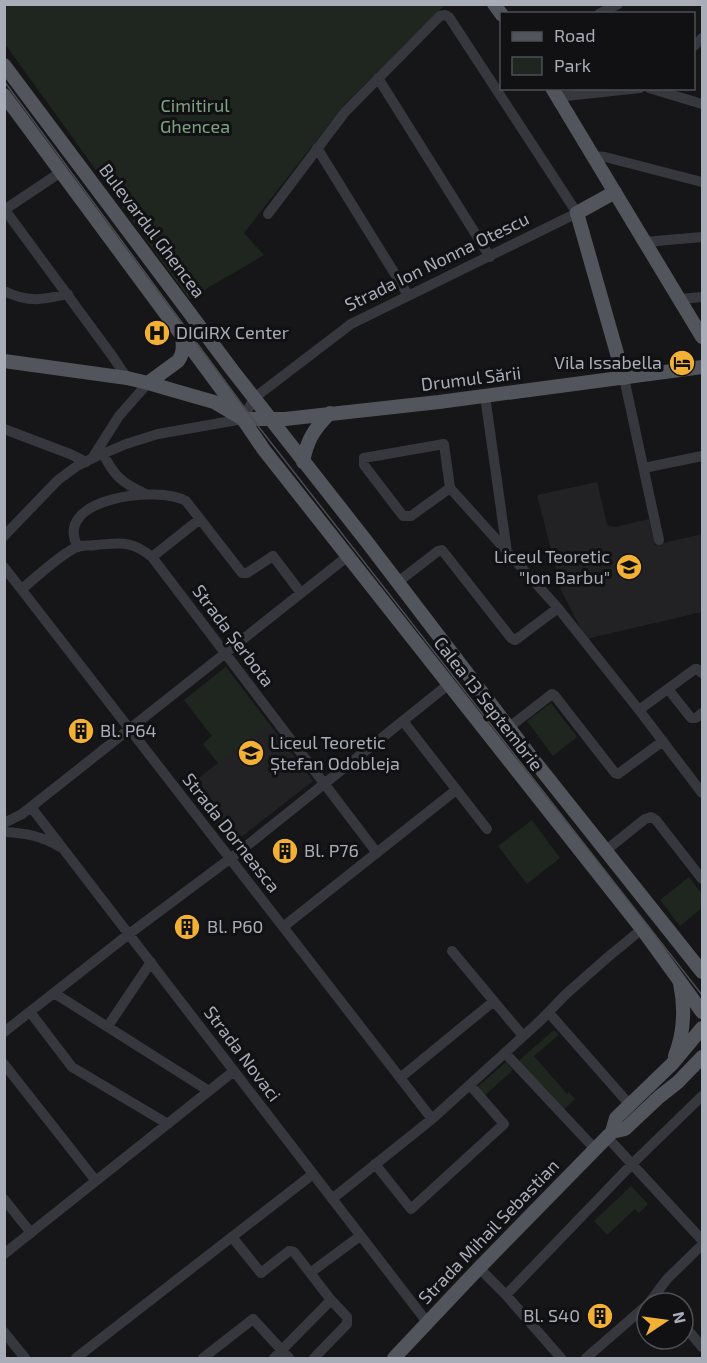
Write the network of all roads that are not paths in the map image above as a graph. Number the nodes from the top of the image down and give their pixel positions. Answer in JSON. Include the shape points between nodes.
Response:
{"nodes":[{"id":1,"x":618,"y":4,"type":"edge"},
{"id":2,"x":603,"y":12,"type":"edge"},
{"id":3,"x":4,"y":65,"type":"edge"},
{"id":4,"x":378,"y":78,"type":"junction"},
{"id":5,"x":606,"y":90,"type":"edge"},
{"id":6,"x":656,"y":90,"type":"edge"},
{"id":7,"x":555,"y":93,"type":"edge"},
{"id":8,"x":4,"y":94,"type":"edge"},
{"id":9,"x":702,"y":104,"type":"edge"},
{"id":10,"x":317,"y":148,"type":"junction"},
{"id":11,"x":593,"y":156,"type":"junction"},
{"id":12,"x":61,"y":172,"type":"junction"},
{"id":13,"x":702,"y":182,"type":"edge"},
{"id":14,"x":615,"y":192,"type":"junction"},
{"id":15,"x":5,"y":210,"type":"edge"},
{"id":16,"x":577,"y":213,"type":"junction"},
{"id":17,"x":268,"y":214,"type":"dead end"},
{"id":18,"x":702,"y":237,"type":"edge"},
{"id":19,"x":645,"y":242,"type":"junction"},
{"id":20,"x":490,"y":257,"type":"junction"},
{"id":21,"x":4,"y":291,"type":"edge"},
{"id":22,"x":68,"y":294,"type":"junction"},
{"id":23,"x":408,"y":295,"type":"junction"},
{"id":24,"x":702,"y":297,"type":"edge"},
{"id":25,"x":680,"y":298,"type":"junction"},
{"id":26,"x":182,"y":335,"type":"junction"},
{"id":27,"x":702,"y":337,"type":"edge"},
{"id":28,"x":4,"y":361,"type":"edge"},
{"id":29,"x":702,"y":367,"type":"edge"},
{"id":30,"x":127,"y":378,"type":"junction"},
{"id":31,"x":624,"y":378,"type":"junction"},
{"id":32,"x":148,"y":383,"type":"junction"},
{"id":33,"x":485,"y":396,"type":"junction"},
{"id":34,"x":254,"y":398,"type":"junction"},
{"id":35,"x":330,"y":413,"type":"junction"},
{"id":36,"x":243,"y":419,"type":"junction"},
{"id":37,"x":270,"y":419,"type":"junction"},
{"id":38,"x":4,"y":429,"type":"edge"},
{"id":39,"x":702,"y":456,"type":"edge"},
{"id":40,"x":94,"y":458,"type":"junction"},
{"id":41,"x":303,"y":462,"type":"junction"},
{"id":42,"x":644,"y":468,"type":"junction"},
{"id":43,"x":450,"y":488,"type":"junction"},
{"id":44,"x":147,"y":494,"type":"junction"},
{"id":45,"x":200,"y":519,"type":"junction"},
{"id":46,"x":4,"y":536,"type":"edge"},
{"id":47,"x":659,"y":540,"type":"dead end"},
{"id":48,"x":78,"y":547,"type":"junction"},
{"id":49,"x":507,"y":552,"type":"junction"},
{"id":50,"x":348,"y":556,"type":"junction"},
{"id":51,"x":152,"y":557,"type":"junction"},
{"id":52,"x":4,"y":567,"type":"edge"},
{"id":53,"x":398,"y":582,"type":"junction"},
{"id":54,"x":22,"y":589,"type":"junction"},
{"id":55,"x":301,"y":593,"type":"junction"},
{"id":56,"x":558,"y":608,"type":"junction"},
{"id":57,"x":225,"y":653,"type":"junction"},
{"id":58,"x":702,"y":673,"type":"edge"},
{"id":59,"x":449,"y":684,"type":"junction"},
{"id":60,"x":668,"y":689,"type":"junction"},
{"id":61,"x":639,"y":710,"type":"junction"},
{"id":62,"x":702,"y":713,"type":"edge"},
{"id":63,"x":403,"y":721,"type":"junction"},
{"id":64,"x":508,"y":728,"type":"junction"},
{"id":65,"x":130,"y":729,"type":"junction"},
{"id":66,"x":663,"y":741,"type":"junction"},
{"id":67,"x":698,"y":779,"type":"edge"},
{"id":68,"x":325,"y":784,"type":"junction"},
{"id":69,"x":456,"y":790,"type":"junction"},
{"id":70,"x":702,"y":793,"type":"edge"},
{"id":71,"x":31,"y":807,"type":"junction"},
{"id":72,"x":4,"y":823,"type":"edge"},
{"id":73,"x":486,"y":830,"type":"dead end"},
{"id":74,"x":4,"y":832,"type":"edge"},
{"id":75,"x":605,"y":850,"type":"junction"},
{"id":76,"x":65,"y":851,"type":"junction"},
{"id":77,"x":377,"y":853,"type":"junction"},
{"id":78,"x":230,"y":859,"type":"junction"},
{"id":79,"x":702,"y":879,"type":"edge"},
{"id":80,"x":283,"y":927,"type":"junction"},
{"id":81,"x":642,"y":929,"type":"junction"},
{"id":82,"x":129,"y":934,"type":"junction"},
{"id":83,"x":452,"y":951,"type":"dead end"},
{"id":84,"x":697,"y":961,"type":"edge"},
{"id":85,"x":151,"y":962,"type":"junction"},
{"id":86,"x":702,"y":972,"type":"edge"},
{"id":87,"x":680,"y":981,"type":"junction"},
{"id":88,"x":54,"y":993,"type":"junction"},
{"id":89,"x":494,"y":1001,"type":"junction"},
{"id":90,"x":702,"y":1011,"type":"edge"},
{"id":91,"x":30,"y":1012,"type":"junction"},
{"id":92,"x":549,"y":1013,"type":"junction"},
{"id":93,"x":108,"y":1026,"type":"junction"},
{"id":94,"x":702,"y":1028,"type":"edge"},
{"id":95,"x":4,"y":1032,"type":"edge"},
{"id":96,"x":523,"y":1036,"type":"junction"},
{"id":97,"x":505,"y":1053,"type":"junction"},
{"id":98,"x":702,"y":1057,"type":"edge"},
{"id":99,"x":4,"y":1064,"type":"edge"},
{"id":100,"x":672,"y":1064,"type":"junction"},
{"id":101,"x":702,"y":1068,"type":"edge"},
{"id":102,"x":234,"y":1071,"type":"junction"},
{"id":103,"x":400,"y":1078,"type":"junction"},
{"id":104,"x":678,"y":1083,"type":"junction"},
{"id":105,"x":470,"y":1085,"type":"junction"},
{"id":106,"x":209,"y":1091,"type":"junction"},
{"id":107,"x":702,"y":1096,"type":"edge"},
{"id":108,"x":630,"y":1105,"type":"junction"},
{"id":109,"x":432,"y":1119,"type":"junction"},
{"id":110,"x":168,"y":1124,"type":"junction"},
{"id":111,"x":609,"y":1134,"type":"junction"},
{"id":112,"x":595,"y":1149,"type":"junction"},
{"id":113,"x":375,"y":1164,"type":"junction"},
{"id":114,"x":632,"y":1164,"type":"junction"},
{"id":115,"x":313,"y":1174,"type":"junction"},
{"id":116,"x":96,"y":1181,"type":"junction"},
{"id":117,"x":4,"y":1199,"type":"edge"},
{"id":118,"x":332,"y":1199,"type":"junction"},
{"id":119,"x":31,"y":1233,"type":"junction"},
{"id":120,"x":360,"y":1236,"type":"junction"},
{"id":121,"x":232,"y":1237,"type":"junction"},
{"id":122,"x":702,"y":1240,"type":"edge"},
{"id":123,"x":702,"y":1245,"type":"edge"},
{"id":124,"x":4,"y":1254,"type":"edge"},
{"id":125,"x":479,"y":1268,"type":"junction"},
{"id":126,"x":310,"y":1274,"type":"junction"},
{"id":127,"x":658,"y":1291,"type":"edge"},
{"id":128,"x":506,"y":1295,"type":"junction"},
{"id":129,"x":331,"y":1300,"type":"junction"},
{"id":130,"x":635,"y":1316,"type":"edge"},
{"id":131,"x":427,"y":1322,"type":"junction"},
{"id":132,"x":4,"y":1332,"type":"edge"},
{"id":133,"x":282,"y":1356,"type":"edge"},
{"id":134,"x":401,"y":1356,"type":"edge"},
{"id":135,"x":25,"y":1359,"type":"edge"},
{"id":136,"x":76,"y":1359,"type":"edge"},
{"id":137,"x":203,"y":1359,"type":"edge"},
{"id":138,"x":314,"y":1359,"type":"edge"},
{"id":139,"x":561,"y":1359,"type":"edge"},
{"id":140,"x":586,"y":1359,"type":"edge"}],
"edges":[{"from":1,"to":2,"type":"street"},
{"from":3,"to":34,"type":"main road","name":"Bulevardul Ghencea"},
{"from":4,"to":10,"type":"street"},
{"from":4,"to":16,"type":"street","via":[[440,16],[449,17]]},
{"from":4,"to":20,"type":"street"},
{"from":5,"to":7,"type":"street"},
{"from":6,"to":9,"type":"street"},
{"from":7,"to":11,"type":"main road"},
{"from":8,"to":12,"type":"main road","name":"Bulevardul Ghencea"},
{"from":10,"to":17,"type":"street"},
{"from":10,"to":23,"type":"street"},
{"from":11,"to":13,"type":"street"},
{"from":11,"to":14,"type":"main road"},
{"from":12,"to":15,"type":"street"},
{"from":12,"to":26,"type":"main road","name":"Bulevardul Ghencea"},
{"from":14,"to":16,"type":"main road","name":"Strada Ion Nonna Otescu"},
{"from":14,"to":19,"type":"main road"},
{"from":15,"to":22,"type":"street"},
{"from":16,"to":20,"type":"street","name":"Strada Ion Nonna Otescu"},
{"from":16,"to":31,"type":"main road"},
{"from":18,"to":19,"type":"street"},
{"from":19,"to":25,"type":"main road"},
{"from":20,"to":23,"type":"street","name":"Strada Ion Nonna Otescu"},
{"from":21,"to":22,"type":"street","via":[[28,300]]},
{"from":22,"to":30,"type":"street"},
{"from":23,"to":34,"type":"street","name":"Strada Ion Nonna Otescu","via":[[351,324]]},
{"from":24,"to":25,"type":"street"},
{"from":25,"to":27,"type":"main road"},
{"from":26,"to":32,"type":"main road","via":[[181,357]]},
{"from":26,"to":36,"type":"main road","name":"Bulevardul Ghencea"},
{"from":28,"to":30,"type":"main road"},
{"from":29,"to":31,"type":"main road","name":"Drumul Sării"},
{"from":30,"to":32,"type":"main road"},
{"from":31,"to":33,"type":"main road","name":"Drumul Sării"},
{"from":31,"to":42,"type":"street"},
{"from":32,"to":36,"type":"main road","via":[[214,402]]},
{"from":32,"to":40,"type":"street","via":[[119,416]]},
{"from":33,"to":35,"type":"main road","name":"Drumul Sării"},
{"from":33,"to":49,"type":"street"},
{"from":34,"to":36,"type":"street"},
{"from":34,"to":37,"type":"main road","name":"Bulevardul Ghencea"},
{"from":35,"to":37,"type":"main road","name":"Drumul Sării"},
{"from":35,"to":41,"type":"main road","via":[[308,441]]},
{"from":36,"to":37,"type":"main road","name":"Drumul Sării"},
{"from":36,"to":40,"type":"street","via":[[158,434]]},
{"from":36,"to":50,"type":"main road","name":"Calea 13 Septembrie"},
{"from":37,"to":41,"type":"main road","name":"Calea 13 Septembrie"},
{"from":38,"to":40,"type":"street","via":[[70,454]]},
{"from":39,"to":42,"type":"street"},
{"from":40,"to":44,"type":"street","via":[[126,484]]},
{"from":40,"to":46,"type":"street","via":[[58,480]]},
{"from":41,"to":53,"type":"main road","name":"Calea 13 Septembrie"},
{"from":42,"to":47,"type":"street"},
{"from":43,"to":43,"type":"street","via":[[411,516],[403,516],[363,461],[367,457],[444,444]]},
{"from":43,"to":49,"type":"street"},
{"from":44,"to":45,"type":"street","via":[[180,498]]},
{"from":44,"to":48,"type":"street","via":[[118,498],[82,513],[73,531]]},
{"from":45,"to":51,"type":"street"},
{"from":45,"to":55,"type":"street","via":[[242,573],[273,556]]},
{"from":48,"to":51,"type":"street","name":"Strada Șerbota","via":[[125,543]]},
{"from":48,"to":54,"type":"street","name":"Strada Șerbota"},
{"from":49,"to":56,"type":"street"},
{"from":50,"to":55,"type":"street"},
{"from":50,"to":59,"type":"main road","name":"Calea 13 Septembrie"},
{"from":51,"to":57,"type":"street","name":"Strada Șerbota"},
{"from":52,"to":54,"type":"street","name":"Strada Dorneasca"},
{"from":53,"to":56,"type":"street","via":[[442,550],[511,638],[515,640]]},
{"from":53,"to":64,"type":"main road","name":"Calea 13 Septembrie"},
{"from":54,"to":65,"type":"street","name":"Strada Dorneasca"},
{"from":55,"to":57,"type":"street"},
{"from":56,"to":61,"type":"street"},
{"from":57,"to":65,"type":"street"},
{"from":57,"to":68,"type":"street","name":"Strada Șerbota"},
{"from":58,"to":60,"type":"street","via":[[695,669]]},
{"from":59,"to":63,"type":"street"},
{"from":59,"to":81,"type":"main road","name":"Calea 13 Septembrie"},
{"from":60,"to":61,"type":"street"},
{"from":60,"to":62,"type":"street","via":[[691,718]]},
{"from":61,"to":66,"type":"street"},
{"from":63,"to":68,"type":"street"},
{"from":63,"to":69,"type":"street"},
{"from":64,"to":66,"type":"street","via":[[552,694],[615,773]]},
{"from":64,"to":75,"type":"main road","name":"Calea 13 Septembrie"},
{"from":65,"to":71,"type":"street"},
{"from":65,"to":78,"type":"street","name":"Strada Dorneasca"},
{"from":66,"to":67,"type":"street"},
{"from":67,"to":70,"type":"street"},
{"from":68,"to":77,"type":"street","name":"Strada Șerbota"},
{"from":68,"to":78,"type":"street"},
{"from":69,"to":73,"type":"street"},
{"from":69,"to":77,"type":"street"},
{"from":71,"to":72,"type":"street"},
{"from":71,"to":76,"type":"street","name":"Strada Novaci"},
{"from":74,"to":76,"type":"street","via":[[44,839]]},
{"from":75,"to":79,"type":"street","via":[[651,818]]},
{"from":75,"to":84,"type":"main road","name":"Calea 13 Septembrie"},
{"from":76,"to":82,"type":"street","name":"Strada Novaci"},
{"from":77,"to":80,"type":"street"},
{"from":78,"to":80,"type":"street","name":"Strada Dorneasca"},
{"from":78,"to":82,"type":"street"},
{"from":80,"to":103,"type":"street","name":"Strada Dorneasca"},
{"from":81,"to":87,"type":"main road","name":"Calea 13 Septembrie"},
{"from":81,"to":92,"type":"street","via":[[573,987]]},
{"from":82,"to":85,"type":"street","name":"Strada Novaci"},
{"from":82,"to":88,"type":"street"},
{"from":83,"to":89,"type":"street"},
{"from":84,"to":86,"type":"main road","name":"Calea 13 Septembrie"},
{"from":85,"to":93,"type":"street"},
{"from":85,"to":102,"type":"street","name":"Strada Novaci"},
{"from":87,"to":90,"type":"main road","name":"Calea 13 Septembrie"},
{"from":87,"to":100,"type":"main road","via":[[683,1016]]},
{"from":88,"to":91,"type":"street"},
{"from":88,"to":93,"type":"street"},
{"from":89,"to":96,"type":"street"},
{"from":89,"to":103,"type":"street"},
{"from":91,"to":95,"type":"street"},
{"from":91,"to":110,"type":"street","via":[[72,1067]]},
{"from":92,"to":96,"type":"street"},
{"from":92,"to":108,"type":"street"},
{"from":93,"to":106,"type":"street"},
{"from":94,"to":100,"type":"main road","name":"Strada Mihail Sebastian"},
{"from":96,"to":97,"type":"street"},
{"from":97,"to":105,"type":"street"},
{"from":97,"to":112,"type":"street"},
{"from":98,"to":104,"type":"main road","name":"Strada Mihail Sebastian"},
{"from":99,"to":116,"type":"street"},
{"from":100,"to":108,"type":"main road","name":"Strada Mihail Sebastian"},
{"from":101,"to":104,"type":"main road"},
{"from":102,"to":106,"type":"street"},
{"from":102,"to":115,"type":"street","name":"Strada Novaci"},
{"from":103,"to":109,"type":"street","name":"Strada Dorneasca"},
{"from":104,"to":111,"type":"main road","name":"Strada Mihail Sebastian","via":[[625,1129]]},
{"from":105,"to":109,"type":"street"},
{"from":105,"to":113,"type":"street","via":[[504,1124],[411,1209]]},
{"from":106,"to":110,"type":"street"},
{"from":107,"to":114,"type":"street"},
{"from":108,"to":111,"type":"main road","name":"Strada Mihail Sebastian","via":[[616,1119]]},
{"from":109,"to":113,"type":"street"},
{"from":110,"to":116,"type":"street"},
{"from":111,"to":112,"type":"main road","name":"Strada Mihail Sebastian"},
{"from":111,"to":114,"type":"street"},
{"from":112,"to":125,"type":"main road","name":"Strada Mihail Sebastian"},
{"from":113,"to":118,"type":"street"},
{"from":114,"to":122,"type":"street"},
{"from":114,"to":128,"type":"street"},
{"from":115,"to":118,"type":"street","name":"Strada Novaci"},
{"from":115,"to":121,"type":"street"},
{"from":116,"to":119,"type":"street"},
{"from":117,"to":119,"type":"street"},
{"from":118,"to":120,"type":"street","name":"Strada Novaci"},
{"from":119,"to":124,"type":"street"},
{"from":120,"to":126,"type":"street"},
{"from":120,"to":131,"type":"street","name":"Strada Novaci"},
{"from":121,"to":126,"type":"street","via":[[261,1273],[291,1251]]},
{"from":121,"to":136,"type":"street"},
{"from":123,"to":127,"type":"street"},
{"from":125,"to":128,"type":"street"},
{"from":125,"to":131,"type":"main road","name":"Strada Mihail Sebastian"},
{"from":126,"to":129,"type":"street"},
{"from":128,"to":139,"type":"street"},
{"from":129,"to":133,"type":"street"},
{"from":129,"to":138,"type":"street","via":[[347,1317],[347,1324]]},
{"from":130,"to":140,"type":"street"},
{"from":131,"to":134,"type":"main road","name":"Strada Mihail Sebastian"},
{"from":132,"to":135,"type":"street"},
{"from":133,"to":137,"type":"street","via":[[253,1319]]}]}
